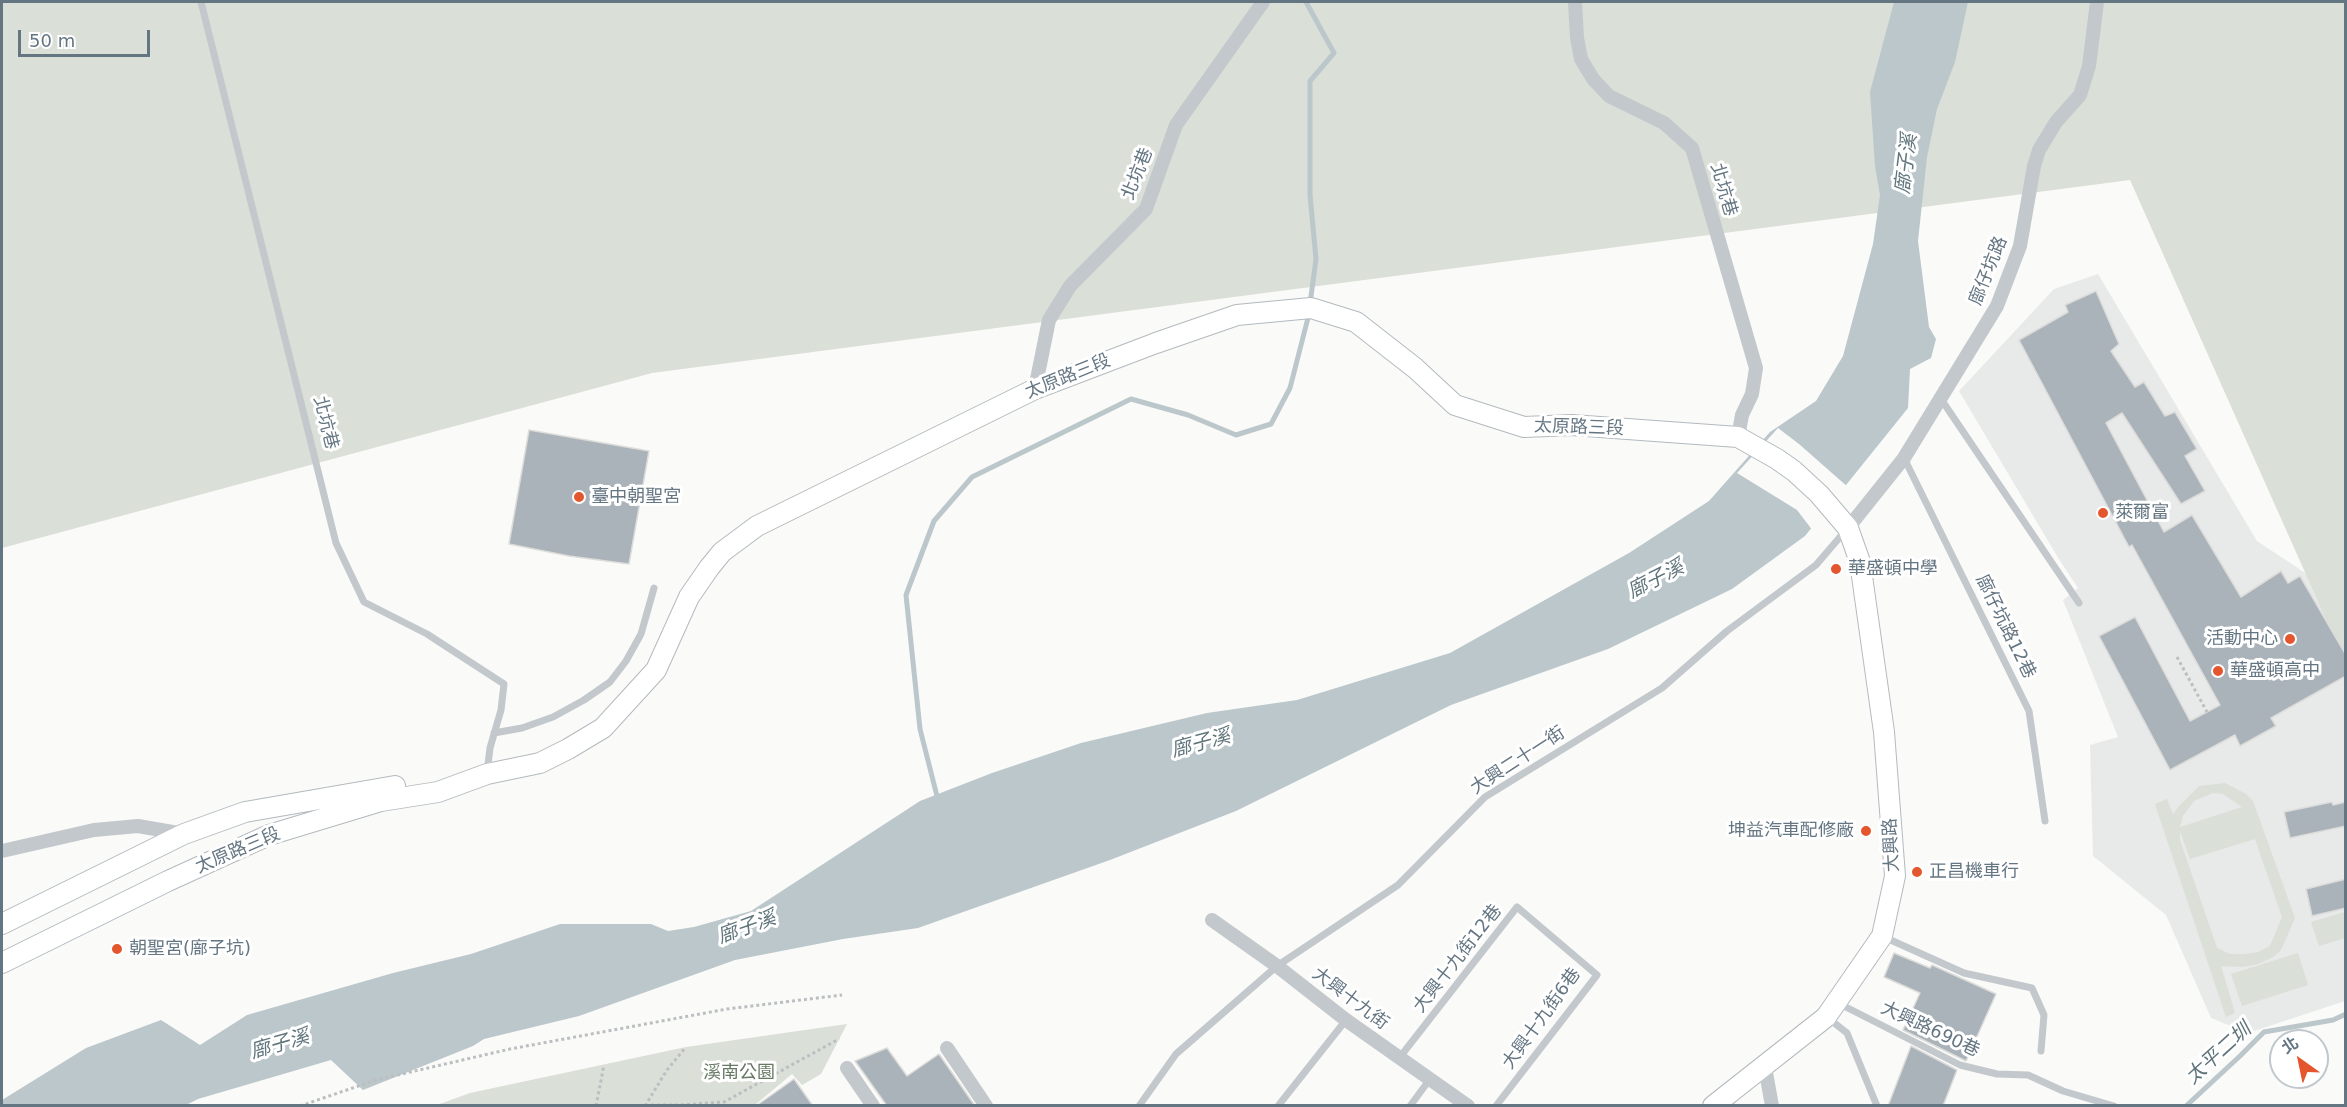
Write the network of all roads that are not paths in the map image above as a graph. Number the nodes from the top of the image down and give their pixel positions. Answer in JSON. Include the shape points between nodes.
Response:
{"nodes":[{"id":1,"x":201,"y":2,"type":"edge"},
{"id":2,"x":1263,"y":2,"type":"edge"},
{"id":3,"x":1575,"y":2,"type":"edge"},
{"id":4,"x":2097,"y":2,"type":"edge"},
{"id":5,"x":1035,"y":389,"type":"junction"},
{"id":6,"x":1941,"y":399,"type":"junction"},
{"id":7,"x":1743,"y":440,"type":"junction"},
{"id":8,"x":1904,"y":458,"type":"junction"},
{"id":9,"x":1843,"y":523,"type":"junction"},
{"id":10,"x":654,"y":588,"type":"dead end"},
{"id":11,"x":2079,"y":603,"type":"dead end"},
{"id":12,"x":494,"y":733,"type":"junction"},
{"id":13,"x":487,"y":774,"type":"junction"},
{"id":14,"x":2045,"y":820,"type":"dead end"},
{"id":15,"x":184,"y":834,"type":"junction"},
{"id":16,"x":2,"y":851,"type":"edge"},
{"id":17,"x":1516,"y":907,"type":"joint"},
{"id":18,"x":1212,"y":920,"type":"dead end"},
{"id":19,"x":2,"y":924,"type":"edge"},
{"id":20,"x":1882,"y":936,"type":"junction"},
{"id":21,"x":2,"y":963,"type":"edge"},
{"id":22,"x":1277,"y":966,"type":"junction"},
{"id":23,"x":1832,"y":1010,"type":"junction"},
{"id":24,"x":1346,"y":1020,"type":"junction"},
{"id":25,"x":947,"y":1048,"type":"dead end"},
{"id":26,"x":2041,"y":1051,"type":"dead end"},
{"id":27,"x":1400,"y":1058,"type":"junction"},
{"id":28,"x":1765,"y":1066,"type":"junction"},
{"id":29,"x":847,"y":1068,"type":"dead end"},
{"id":30,"x":1430,"y":1078,"type":"junction"},
{"id":31,"x":873,"y":1106,"type":"edge"},
{"id":32,"x":986,"y":1106,"type":"edge"},
{"id":33,"x":1139,"y":1106,"type":"edge"},
{"id":34,"x":1278,"y":1106,"type":"edge"},
{"id":35,"x":1410,"y":1106,"type":"edge"},
{"id":36,"x":1468,"y":1106,"type":"edge"},
{"id":37,"x":1496,"y":1106,"type":"edge"},
{"id":38,"x":1713,"y":1106,"type":"edge"},
{"id":39,"x":1772,"y":1106,"type":"edge"},
{"id":40,"x":1877,"y":1106,"type":"edge"},
{"id":41,"x":2114,"y":1106,"type":"edge"}],
"edges":[{"from":1,"to":12,"type":"lane","name":"北坑巷","via":[[336,543],[364,602],[427,634],[504,684]]},
{"from":2,"to":5,"type":"street","name":"北坑巷","via":[[1176,125],[1146,209],[1070,286],[1048,320]]},
{"from":3,"to":7,"type":"street","name":"北坑巷","via":[[1581,59],[1593,79],[1609,96],[1664,123],[1692,148],[1756,368],[1752,394],[1742,415]]},
{"from":4,"to":6,"type":"street","name":"廍仔坑路","via":[[2089,66],[2080,95],[2056,122],[2039,150],[2020,246],[1997,306]]},
{"from":5,"to":7,"type":"main road","name":"太原路三段","via":[[1237,315],[1304,308],[1356,321],[1455,405],[1524,427],[1572,425]]},
{"from":5,"to":13,"type":"main road","name":"太原路三段","via":[[779,514],[739,538],[722,552],[689,597],[656,670],[603,728],[540,763]]},
{"from":6,"to":8,"type":"street","name":"廍仔坑路"},
{"from":6,"to":11,"type":"lane"},
{"from":7,"to":9,"type":"main road","via":[[1794,471]]},
{"from":8,"to":9,"type":"street","name":"廍仔坑路"},
{"from":8,"to":14,"type":"lane","name":"廍仔坑路12巷","via":[[2029,711]]},
{"from":9,"to":20,"type":"main road","name":"大興路","via":[[1860,562],[1885,743],[1895,876]]},
{"from":9,"to":22,"type":"lane","name":"大興二十一街","via":[[1816,565],[1727,631],[1662,688],[1485,797],[1398,885]]},
{"from":10,"to":12,"type":"lane","via":[[641,634],[610,682],[553,717]]},
{"from":12,"to":13,"type":"lane","name":"北坑巷"},
{"from":13,"to":15,"type":"main road","name":"太原路三段","via":[[427,780],[244,812]]},
{"from":13,"to":21,"type":"main road","name":"太原路三段","via":[[438,792],[381,801],[269,835]]},
{"from":15,"to":16,"type":"street","via":[[138,826],[94,830]]},
{"from":15,"to":19,"type":"main road","name":"太原路三段"},
{"from":17,"to":27,"type":"lane","name":"大興十九街12巷"},
{"from":17,"to":37,"type":"lane","name":"大興十九街6巷","via":[[1597,975]]},
{"from":18,"to":22,"type":"street","name":"大興十九街"},
{"from":20,"to":23,"type":"main road","name":"大興路"},
{"from":20,"to":26,"type":"lane","via":[[1964,973],[2032,988],[2044,1015]]},
{"from":22,"to":24,"type":"street","name":"大興十九街"},
{"from":22,"to":33,"type":"lane","name":"大興二十一街","via":[[1176,1054]]},
{"from":23,"to":28,"type":"main road","name":"大興路"},
{"from":23,"to":40,"type":"lane","via":[[1847,1033]]},
{"from":23,"to":41,"type":"lane","name":"大興路690巷","via":[[1960,1065],[1997,1074],[2028,1075],[2063,1091]]},
{"from":24,"to":27,"type":"street","name":"大興十九街"},
{"from":24,"to":34,"type":"lane"},
{"from":25,"to":32,"type":"street"},
{"from":27,"to":30,"type":"street","name":"大興十九街"},
{"from":28,"to":38,"type":"main road","name":"大興路"},
{"from":28,"to":39,"type":"street"},
{"from":29,"to":31,"type":"street"},
{"from":30,"to":35,"type":"lane"},
{"from":30,"to":36,"type":"street","name":"大興十九街"}]}
